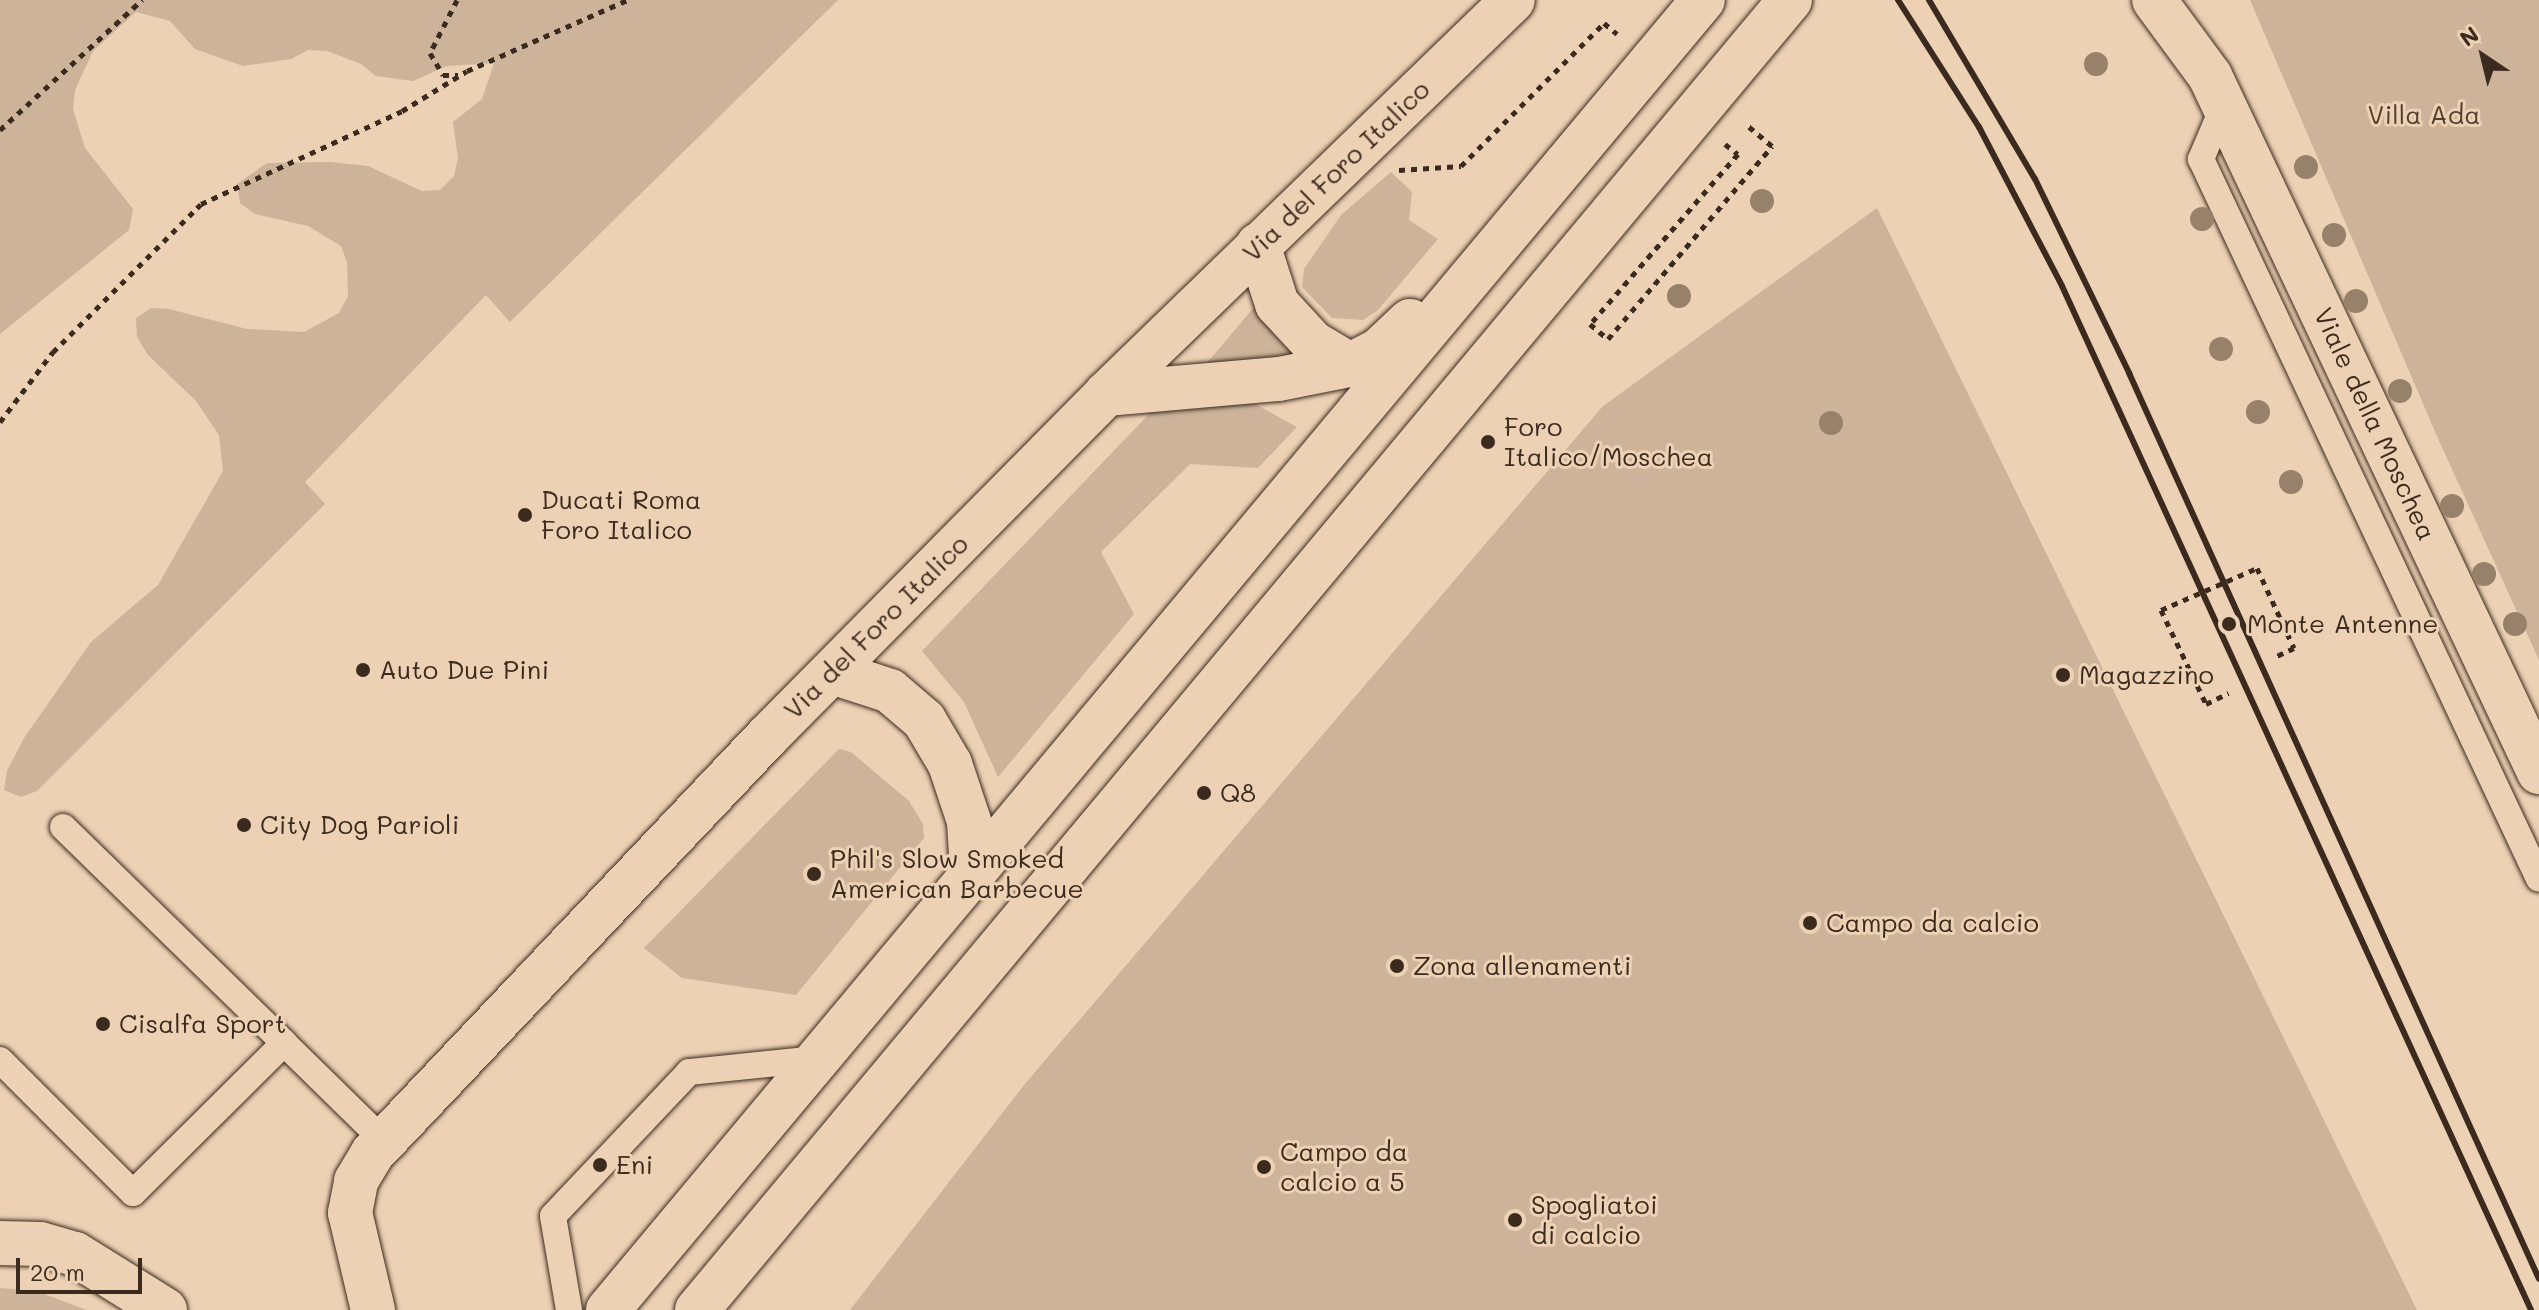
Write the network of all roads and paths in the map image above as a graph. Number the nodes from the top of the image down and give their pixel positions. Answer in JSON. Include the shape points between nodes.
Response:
{"nodes":[{"id":1,"x":142,"y":0,"type":"edge"},
{"id":2,"x":457,"y":0,"type":"edge"},
{"id":3,"x":627,"y":0,"type":"edge"},
{"id":4,"x":1513,"y":0,"type":"edge"},
{"id":5,"x":1703,"y":0,"type":"edge"},
{"id":6,"x":1790,"y":0,"type":"edge"},
{"id":7,"x":2154,"y":0,"type":"edge"},
{"id":8,"x":2189,"y":0,"type":"edge"},
{"id":9,"x":1612,"y":29,"type":"dead end"},
{"id":10,"x":467,"y":71,"type":"junction"},
{"id":11,"x":2217,"y":90,"type":"junction"},
{"id":12,"x":1745,"y":123,"type":"dead end"},
{"id":13,"x":0,"y":130,"type":"edge"},
{"id":14,"x":1727,"y":145,"type":"dead end"},
{"id":15,"x":1388,"y":170,"type":"dead end"},
{"id":16,"x":1523,"y":219,"type":"junction"},
{"id":17,"x":1258,"y":245,"type":"junction"},
{"id":18,"x":1350,"y":365,"type":"junction"},
{"id":19,"x":1106,"y":394,"type":"junction"},
{"id":20,"x":0,"y":422,"type":"edge"},
{"id":21,"x":2273,"y":658,"type":"dead end"},
{"id":22,"x":832,"y":672,"type":"junction"},
{"id":23,"x":2229,"y":693,"type":"dead end"},
{"id":24,"x":2539,"y":772,"type":"edge"},
{"id":25,"x":63,"y":827,"type":"dead end"},
{"id":26,"x":972,"y":871,"type":"junction"},
{"id":27,"x":2539,"y":879,"type":"edge"},
{"id":28,"x":284,"y":1043,"type":"junction"},
{"id":29,"x":818,"y":1059,"type":"junction"},
{"id":30,"x":0,"y":1060,"type":"edge"},
{"id":31,"x":384,"y":1141,"type":"junction"},
{"id":32,"x":0,"y":1243,"type":"edge"},
{"id":33,"x":730,"y":1272,"type":"junction"},
{"id":34,"x":165,"y":1310,"type":"edge"},
{"id":35,"x":373,"y":1310,"type":"edge"},
{"id":36,"x":569,"y":1310,"type":"edge"},
{"id":37,"x":608,"y":1310,"type":"edge"},
{"id":38,"x":697,"y":1310,"type":"edge"},
{"id":39,"x":705,"y":1310,"type":"edge"}],
"edges":[{"from":1,"to":13,"type":"path"},
{"from":2,"to":10,"type":"path","via":[[430,53],[443,75]]},
{"from":3,"to":10,"type":"path"},
{"from":4,"to":17,"type":"main road","name":"Via del Foro Italico"},
{"from":5,"to":16,"type":"main road"},
{"from":6,"to":33,"type":"main road"},
{"from":7,"to":11,"type":"main road"},
{"from":8,"to":11,"type":"main road"},
{"from":9,"to":15,"type":"path","via":[[1604,23],[1461,166]]},
{"from":10,"to":20,"type":"path","via":[[402,111],[201,204],[53,352]]},
{"from":11,"to":24,"type":"main road","name":"Viale della Moschea"},
{"from":11,"to":27,"type":"lane","via":[[2201,159]]},
{"from":12,"to":14,"type":"path","via":[[1772,146],[1608,339],[1590,324],[1738,154]]},
{"from":16,"to":18,"type":"main road","via":[[1469,254],[1378,351]]},
{"from":16,"to":26,"type":"main road"},
{"from":17,"to":18,"type":"main road","via":[[1277,304],[1313,343]]},
{"from":17,"to":19,"type":"main road","name":"Via del Foro Italico"},
{"from":18,"to":19,"type":"main road","via":[[1279,379]]},
{"from":19,"to":22,"type":"main road","name":"Via del Foro Italico"},
{"from":21,"to":23,"type":"path","bridge":true,"via":[[2294,648],[2257,568],[2161,610],[2206,704]]},
{"from":22,"to":26,"type":"main road","via":[[890,691],[924,720],[950,764],[969,821]]},
{"from":22,"to":31,"type":"main road","name":"Via del Foro Italico"},
{"from":25,"to":28,"type":"lane"},
{"from":26,"to":29,"type":"main road"},
{"from":28,"to":30,"type":"lane","via":[[133,1193]]},
{"from":28,"to":31,"type":"lane"},
{"from":29,"to":36,"type":"lane","via":[[689,1072],[553,1216]]},
{"from":29,"to":37,"type":"main road"},
{"from":31,"to":35,"type":"main road","name":"Via del Foro Italico","via":[[364,1165],[350,1197],[352,1227]]},
{"from":32,"to":34,"type":"main road","via":[[40,1244],[75,1254]]},
{"from":33,"to":38,"type":"main road"},
{"from":33,"to":39,"type":"main road"}]}
